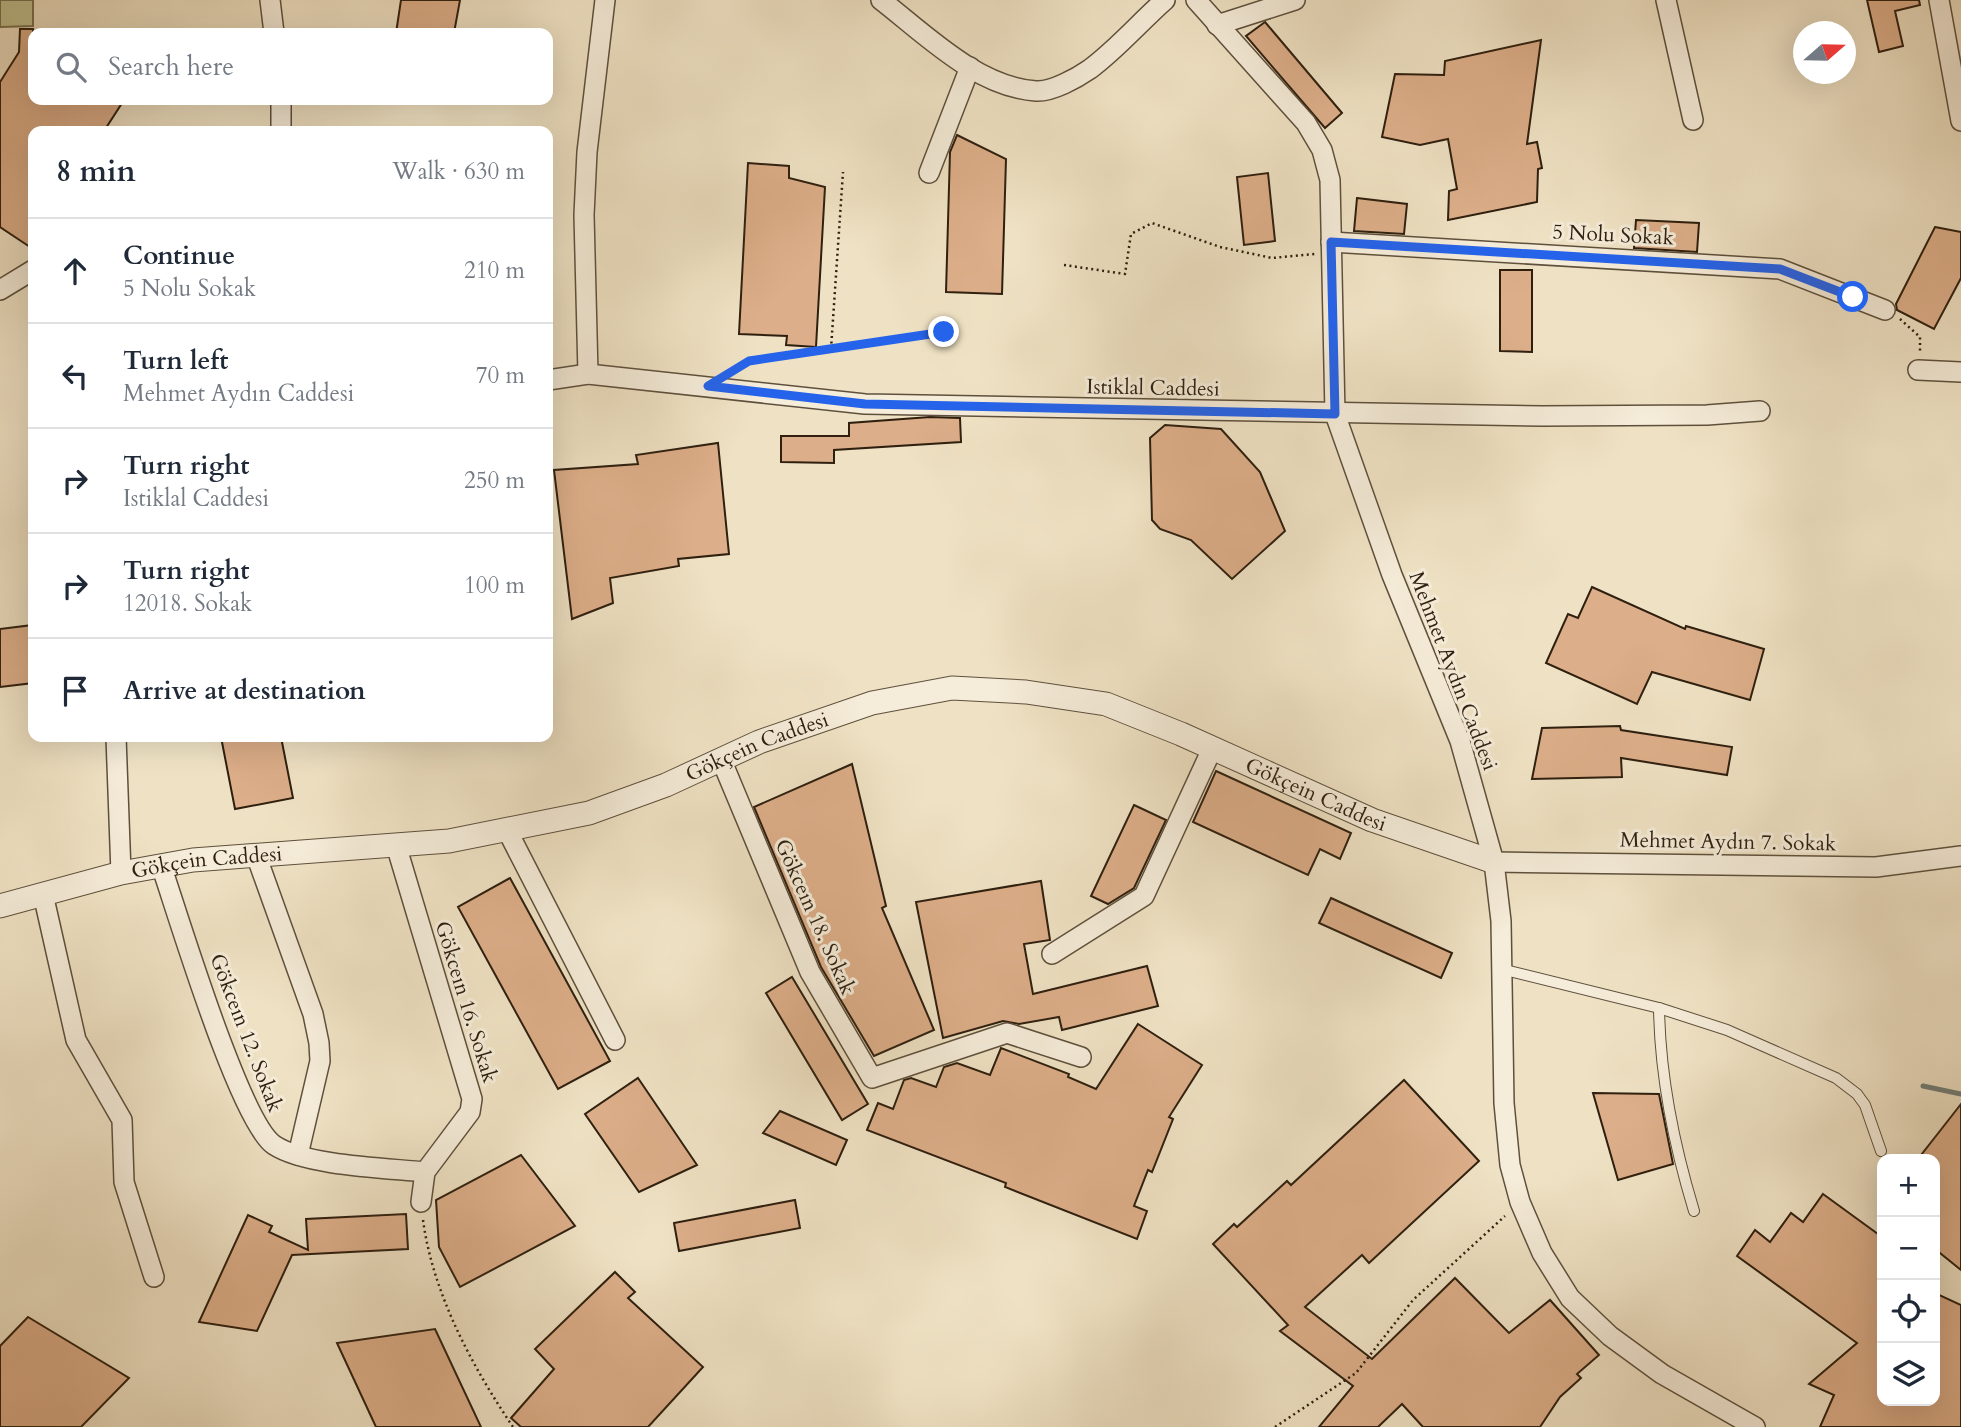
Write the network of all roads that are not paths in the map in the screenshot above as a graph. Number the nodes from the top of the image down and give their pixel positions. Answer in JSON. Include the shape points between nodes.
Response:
{"nodes":[{"id":1,"x":270,"y":0,"type":"edge"},
{"id":2,"x":605,"y":0,"type":"edge"},
{"id":3,"x":881,"y":0,"type":"edge"},
{"id":4,"x":1165,"y":0,"type":"edge"},
{"id":5,"x":1196,"y":0,"type":"edge"},
{"id":6,"x":1295,"y":0,"type":"edge"},
{"id":7,"x":1666,"y":0,"type":"edge"},
{"id":8,"x":1939,"y":0,"type":"edge"},
{"id":9,"x":1217,"y":25,"type":"junction"},
{"id":10,"x":273,"y":28,"type":"edge"},
{"id":11,"x":970,"y":67,"type":"junction"},
{"id":12,"x":281,"y":105,"type":"edge"},
{"id":13,"x":1693,"y":120,"type":"dead end"},
{"id":14,"x":1961,"y":121,"type":"edge"},
{"id":15,"x":281,"y":126,"type":"edge"},
{"id":16,"x":929,"y":173,"type":"dead end"},
{"id":17,"x":1331,"y":247,"type":"junction"},
{"id":18,"x":28,"y":273,"type":"edge"},
{"id":19,"x":0,"y":290,"type":"edge"},
{"id":20,"x":1885,"y":310,"type":"road end"},
{"id":21,"x":1918,"y":370,"type":"road end"},
{"id":22,"x":1961,"y":372,"type":"edge"},
{"id":23,"x":588,"y":374,"type":"junction"},
{"id":24,"x":553,"y":379,"type":"edge"},
{"id":25,"x":1760,"y":411,"type":"dead end"},
{"id":26,"x":1335,"y":414,"type":"junction"},
{"id":27,"x":116,"y":742,"type":"edge"},
{"id":28,"x":1212,"y":749,"type":"junction"},
{"id":29,"x":722,"y":760,"type":"junction"},
{"id":30,"x":507,"y":831,"type":"junction"},
{"id":31,"x":396,"y":845,"type":"junction"},
{"id":32,"x":256,"y":855,"type":"junction"},
{"id":33,"x":1961,"y":856,"type":"edge"},
{"id":34,"x":1494,"y":862,"type":"junction"},
{"id":35,"x":161,"y":865,"type":"junction"},
{"id":36,"x":121,"y":873,"type":"junction"},
{"id":37,"x":43,"y":894,"type":"junction"},
{"id":38,"x":0,"y":906,"type":"edge"},
{"id":39,"x":1052,"y":954,"type":"dead end"},
{"id":40,"x":1502,"y":969,"type":"junction"},
{"id":41,"x":1659,"y":1007,"type":"junction"},
{"id":42,"x":615,"y":1040,"type":"dead end"},
{"id":43,"x":1081,"y":1057,"type":"dead end"},
{"id":44,"x":1881,"y":1151,"type":"dead end"},
{"id":45,"x":298,"y":1155,"type":"junction"},
{"id":46,"x":425,"y":1172,"type":"junction"},
{"id":47,"x":421,"y":1202,"type":"road end"},
{"id":48,"x":1694,"y":1210,"type":"dead end"},
{"id":49,"x":154,"y":1277,"type":"dead end"},
{"id":50,"x":1755,"y":1427,"type":"edge"}],
"edges":[{"from":1,"to":10,"type":"street"},
{"from":2,"to":23,"type":"street","via":[[584,215]]},
{"from":3,"to":11,"type":"street"},
{"from":4,"to":11,"type":"street","via":[[1089,69],[1051,89],[1013,87]]},
{"from":5,"to":9,"type":"street","name":"Mehmet Aydın Caddesi"},
{"from":6,"to":9,"type":"street"},
{"from":7,"to":13,"type":"street"},
{"from":8,"to":14,"type":"street"},
{"from":9,"to":17,"type":"street","name":"Mehmet Aydın Caddesi","via":[[1306,123],[1322,150],[1330,180]]},
{"from":11,"to":16,"type":"street"},
{"from":12,"to":15,"type":"street"},
{"from":17,"to":20,"type":"street","name":"5 Nolu Sokak","via":[[1780,269]]},
{"from":17,"to":26,"type":"street","name":"Mehmet Aydın Caddesi"},
{"from":18,"to":19,"type":"street"},
{"from":21,"to":22,"type":"street"},
{"from":23,"to":24,"type":"street","name":"Istiklal Caddesi"},
{"from":23,"to":26,"type":"street","name":"Istiklal Caddesi","via":[[865,404]]},
{"from":25,"to":26,"type":"street","name":"Istiklal Caddesi","via":[[1707,415]]},
{"from":26,"to":34,"type":"street","name":"Mehmet Aydın Caddesi","via":[[1392,575],[1460,741]]},
{"from":27,"to":36,"type":"street"},
{"from":28,"to":29,"type":"street","name":"Gökçein Caddesi","via":[[1106,704],[1026,692],[952,688],[872,703],[759,742]]},
{"from":28,"to":34,"type":"street","name":"Gökçein Caddesi","via":[[1372,821]]},
{"from":28,"to":39,"type":"street","via":[[1144,896]]},
{"from":29,"to":30,"type":"street","name":"Gökçein Caddesi","via":[[589,813]]},
{"from":29,"to":43,"type":"street","name":"Gökceın 18. Sokak","via":[[810,972],[872,1078],[1007,1033]]},
{"from":30,"to":31,"type":"street","name":"Gökçein Caddesi"},
{"from":30,"to":42,"type":"street"},
{"from":31,"to":32,"type":"street","name":"Gökçein Caddesi"},
{"from":31,"to":46,"type":"street","name":"Gökceın 16. Sokak","via":[[472,1099],[470,1112]]},
{"from":32,"to":35,"type":"street","name":"Gökçein Caddesi"},
{"from":32,"to":45,"type":"street","via":[[313,1014],[319,1043],[320,1061]]},
{"from":33,"to":34,"type":"street","name":"Mehmet Aydın 7. Sokak","via":[[1876,867]]},
{"from":34,"to":40,"type":"street","name":"Mehmet Aydın Caddesi"},
{"from":35,"to":36,"type":"street","name":"Gökçein Caddesi"},
{"from":35,"to":45,"type":"street","name":"Gökceın 12. Sokak","via":[[252,1116],[275,1146]]},
{"from":36,"to":37,"type":"street","name":"Gökçein Caddesi"},
{"from":37,"to":38,"type":"street","name":"Gökçein Caddesi"},
{"from":37,"to":49,"type":"street","via":[[76,1040],[122,1120],[124,1182]]},
{"from":40,"to":41,"type":"lane"},
{"from":40,"to":50,"type":"street","name":"Mehmet Aydın Caddesi","via":[[1510,1165],[1542,1253],[1570,1298],[1610,1336],[1662,1374]]},
{"from":41,"to":44,"type":"lane","via":[[1727,1030],[1846,1084],[1865,1105]]},
{"from":41,"to":48,"type":"lane","via":[[1659,1040],[1675,1140]]},
{"from":45,"to":46,"type":"street","name":"Gökceın 12. Sokak"},
{"from":46,"to":47,"type":"street","name":"Gökceın 16. Sokak"}]}
